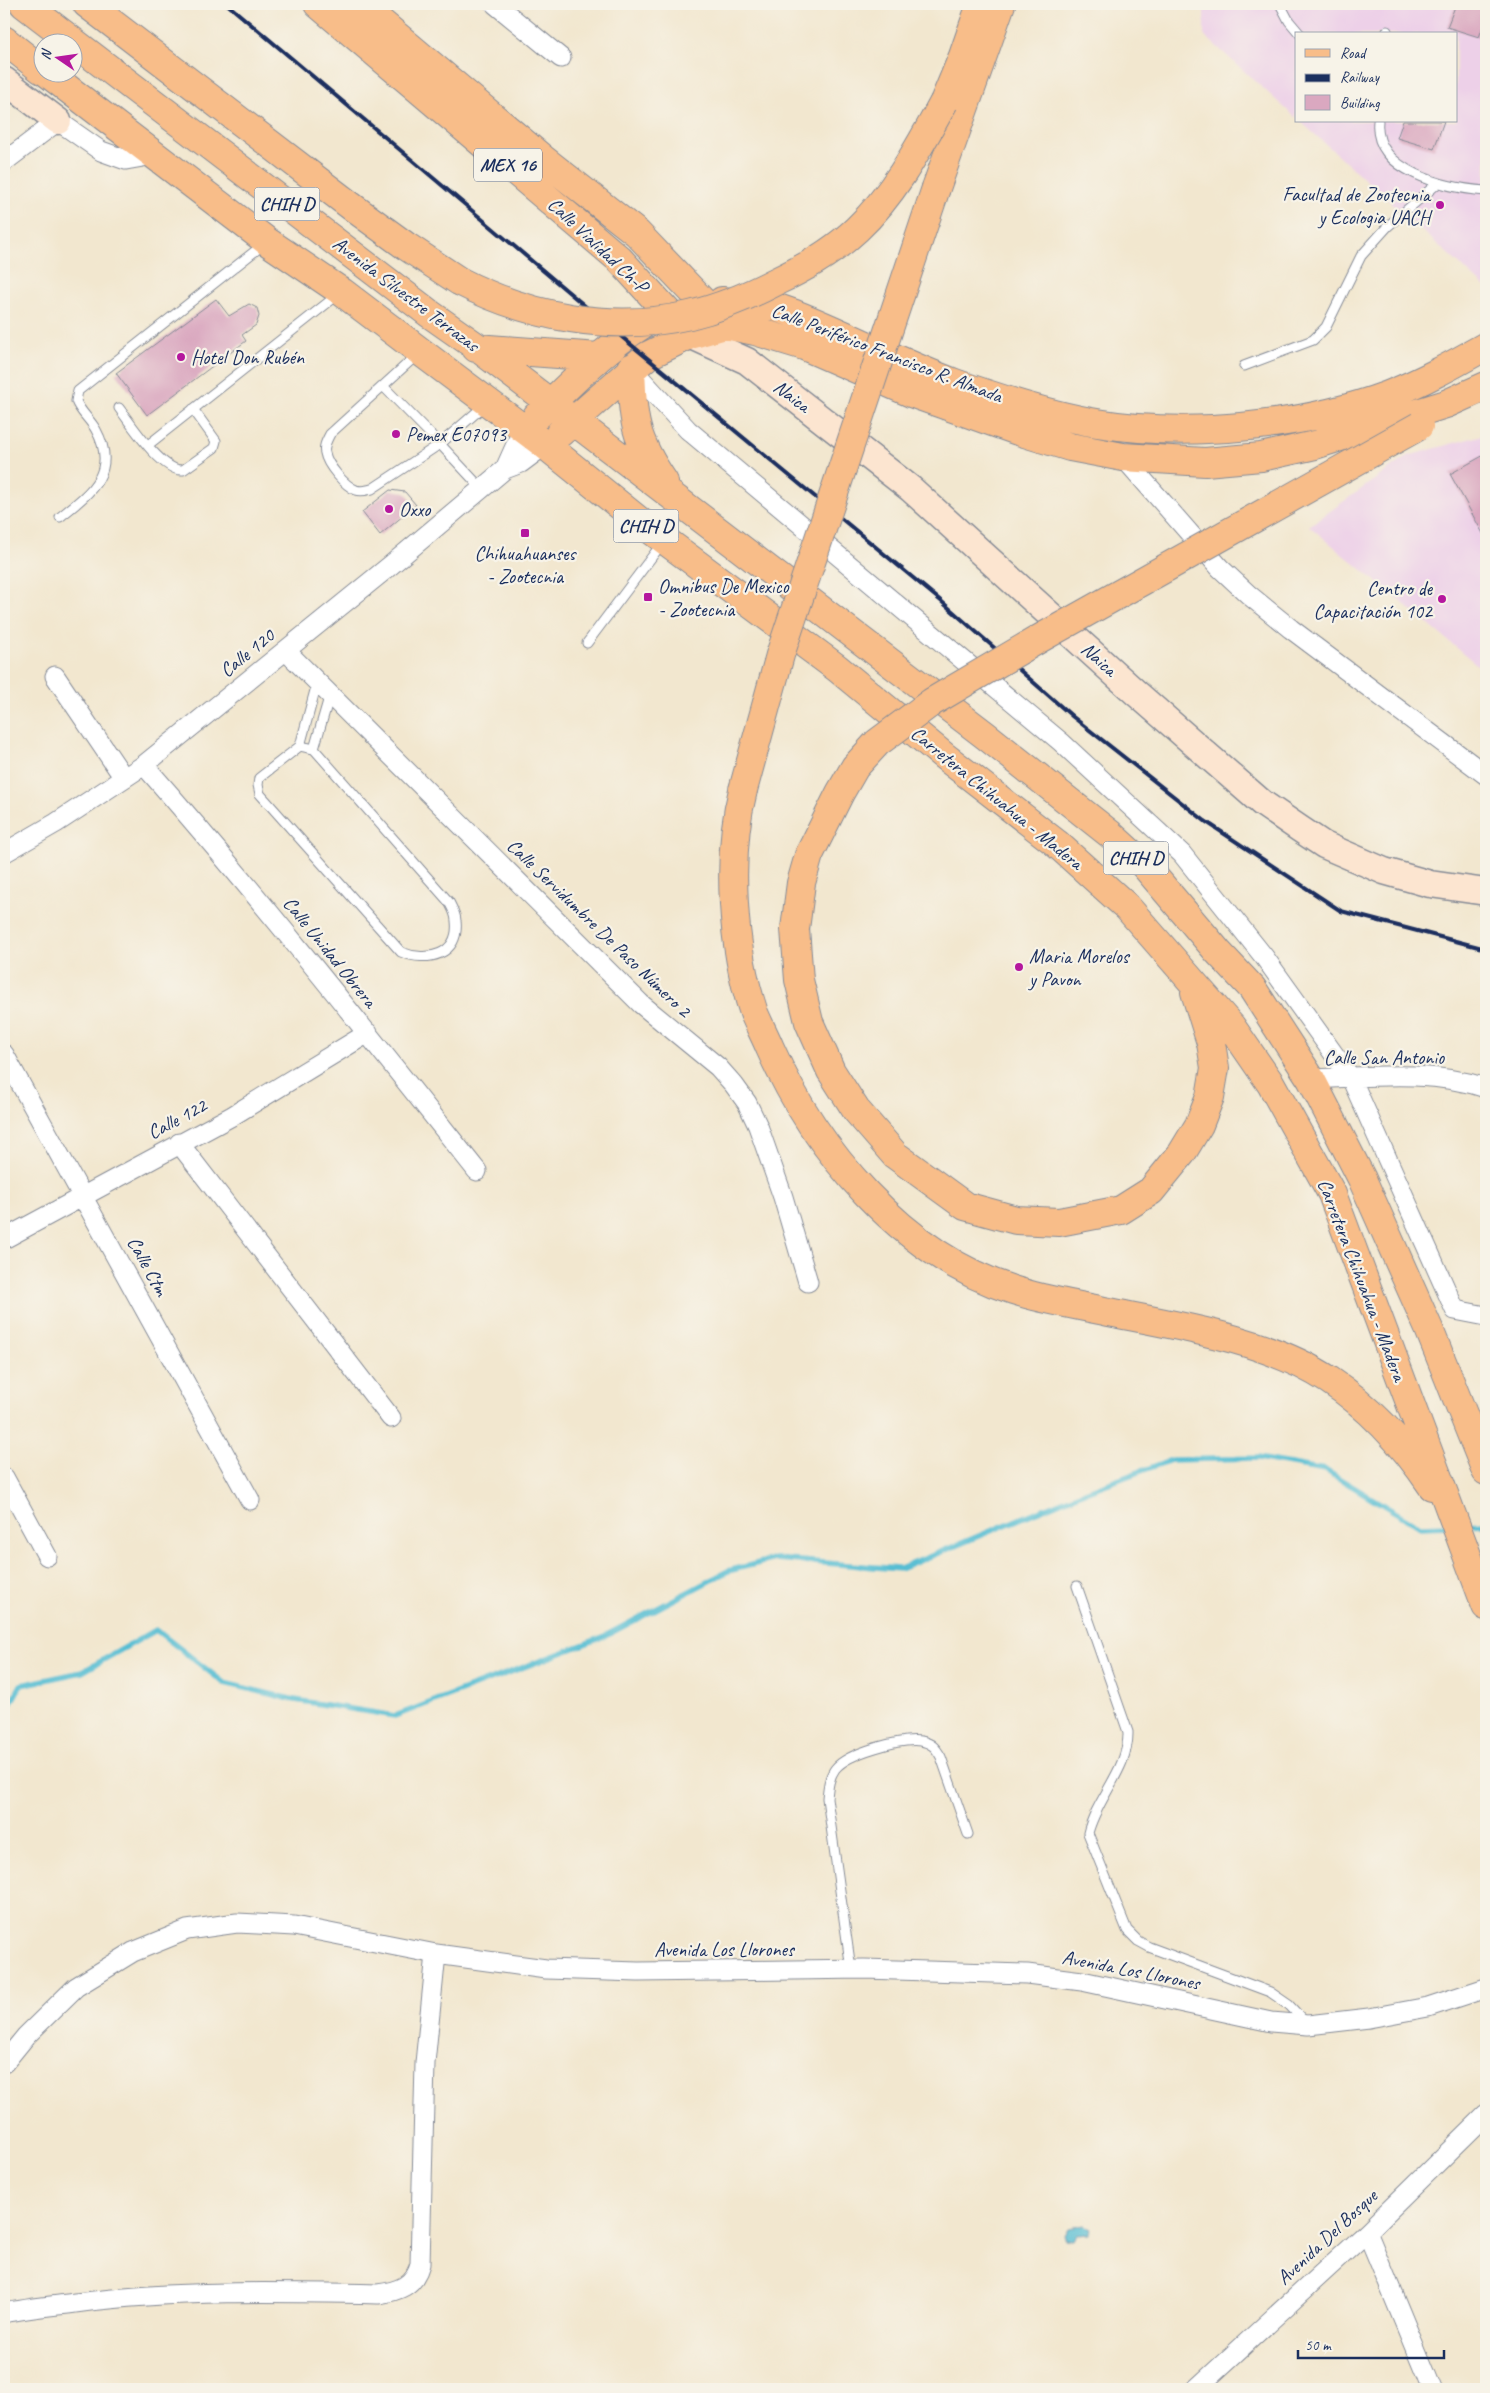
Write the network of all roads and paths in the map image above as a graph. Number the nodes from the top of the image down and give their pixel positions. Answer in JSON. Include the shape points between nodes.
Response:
{"nodes":[{"id":1,"x":24,"y":4,"type":"edge"},
{"id":2,"x":87,"y":4,"type":"edge"},
{"id":3,"x":318,"y":4,"type":"edge"},
{"id":4,"x":359,"y":4,"type":"edge"},
{"id":5,"x":495,"y":4,"type":"edge"},
{"id":6,"x":981,"y":4,"type":"edge"},
{"id":7,"x":1002,"y":4,"type":"edge"},
{"id":8,"x":1280,"y":4,"type":"edge"},
{"id":9,"x":1298,"y":32,"type":"edge"},
{"id":10,"x":4,"y":40,"type":"edge"},
{"id":11,"x":561,"y":58,"type":"dead end"},
{"id":12,"x":32,"y":62,"type":"edge"},
{"id":13,"x":4,"y":80,"type":"edge"},
{"id":14,"x":59,"y":82,"type":"edge"},
{"id":15,"x":58,"y":121,"type":"junction"},
{"id":16,"x":1378,"y":122,"type":"edge"},
{"id":17,"x":154,"y":155,"type":"junction"},
{"id":18,"x":4,"y":162,"type":"edge"},
{"id":19,"x":1438,"y":183,"type":"junction"},
{"id":20,"x":1486,"y":191,"type":"edge"},
{"id":21,"x":268,"y":242,"type":"junction"},
{"id":22,"x":342,"y":292,"type":"junction"},
{"id":23,"x":703,"y":302,"type":"junction"},
{"id":24,"x":666,"y":311,"type":"junction"},
{"id":25,"x":725,"y":325,"type":"junction"},
{"id":26,"x":690,"y":335,"type":"junction"},
{"id":27,"x":1486,"y":346,"type":"edge"},
{"id":28,"x":477,"y":347,"type":"junction"},
{"id":29,"x":421,"y":352,"type":"junction"},
{"id":30,"x":599,"y":357,"type":"junction"},
{"id":31,"x":747,"y":361,"type":"junction"},
{"id":32,"x":1244,"y":366,"type":"dead end"},
{"id":33,"x":631,"y":368,"type":"junction"},
{"id":34,"x":453,"y":377,"type":"junction"},
{"id":35,"x":1486,"y":386,"type":"edge"},
{"id":36,"x":384,"y":387,"type":"junction"},
{"id":37,"x":1465,"y":401,"type":"edge"},
{"id":38,"x":487,"y":403,"type":"junction"},
{"id":39,"x":550,"y":404,"type":"junction"},
{"id":40,"x":119,"y":408,"type":"dead end"},
{"id":41,"x":193,"y":409,"type":"junction"},
{"id":42,"x":574,"y":421,"type":"junction"},
{"id":43,"x":523,"y":429,"type":"junction"},
{"id":44,"x":440,"y":444,"type":"junction"},
{"id":45,"x":148,"y":445,"type":"junction"},
{"id":46,"x":545,"y":445,"type":"junction"},
{"id":47,"x":1123,"y":457,"type":"junction"},
{"id":48,"x":505,"y":469,"type":"junction"},
{"id":49,"x":482,"y":489,"type":"junction"},
{"id":50,"x":677,"y":500,"type":"junction"},
{"id":51,"x":60,"y":517,"type":"dead end"},
{"id":52,"x":664,"y":540,"type":"junction"},
{"id":53,"x":587,"y":643,"type":"dead end"},
{"id":54,"x":286,"y":651,"type":"junction"},
{"id":55,"x":55,"y":676,"type":"dead end"},
{"id":56,"x":323,"y":688,"type":"junction"},
{"id":57,"x":300,"y":746,"type":"junction"},
{"id":58,"x":314,"y":749,"type":"junction"},
{"id":59,"x":144,"y":765,"type":"junction"},
{"id":60,"x":1486,"y":776,"type":"edge"},
{"id":61,"x":124,"y":778,"type":"junction"},
{"id":62,"x":4,"y":853,"type":"edge"},
{"id":63,"x":1486,"y":892,"type":"edge"},
{"id":64,"x":1194,"y":986,"type":"junction"},
{"id":65,"x":368,"y":1033,"type":"junction"},
{"id":66,"x":4,"y":1054,"type":"edge"},
{"id":67,"x":1351,"y":1078,"type":"junction"},
{"id":68,"x":1311,"y":1079,"type":"junction"},
{"id":69,"x":1486,"y":1088,"type":"edge"},
{"id":70,"x":179,"y":1143,"type":"junction"},
{"id":71,"x":477,"y":1172,"type":"dead end"},
{"id":72,"x":83,"y":1195,"type":"junction"},
{"id":73,"x":4,"y":1238,"type":"edge"},
{"id":74,"x":808,"y":1282,"type":"dead end"},
{"id":75,"x":1486,"y":1316,"type":"edge"},
{"id":76,"x":391,"y":1418,"type":"dead end"},
{"id":77,"x":1486,"y":1471,"type":"edge"},
{"id":78,"x":4,"y":1478,"type":"edge"},
{"id":79,"x":250,"y":1500,"type":"dead end"},
{"id":80,"x":1454,"y":1521,"type":"junction"},
{"id":81,"x":47,"y":1556,"type":"dead end"},
{"id":82,"x":1077,"y":1586,"type":"dead end"},
{"id":83,"x":1486,"y":1606,"type":"edge"},
{"id":84,"x":968,"y":1834,"type":"dead end"},
{"id":85,"x":436,"y":1954,"type":"junction"},
{"id":86,"x":851,"y":1969,"type":"junction"},
{"id":87,"x":1486,"y":1988,"type":"edge"},
{"id":88,"x":1308,"y":2024,"type":"junction"},
{"id":89,"x":4,"y":2063,"type":"edge"},
{"id":90,"x":1486,"y":2114,"type":"edge"},
{"id":91,"x":1366,"y":2232,"type":"junction"},
{"id":92,"x":4,"y":2314,"type":"edge"},
{"id":93,"x":1196,"y":2389,"type":"edge"},
{"id":94,"x":1432,"y":2389,"type":"edge"}],
"edges":[{"from":1,"to":28,"type":"main road","name":"Avenida Silvestre Terrazas","number":"CHIH D"},
{"from":2,"to":6,"type":"main road","bridge":true,"via":[[367,217],[459,280],[519,307],[601,322],[657,319],[715,308],[794,273],[857,229],[896,184],[944,102]]},
{"from":3,"to":24,"type":"main road","name":"Calle Vialidad Ch-P","number":"MEX 16","via":[[619,259]]},
{"from":4,"to":23,"type":"main road","name":"Calle Vialidad Ch-P","number":"MEX 16","via":[[543,159],[637,233]]},
{"from":5,"to":11,"type":"street"},
{"from":7,"to":80,"type":"main road","bridge":true,"via":[[936,188],[786,636],[735,820],[734,896],[742,962],[754,1012],[775,1059],[827,1146],[888,1216],[924,1245],[947,1260],[1011,1290],[1230,1338],[1288,1359],[1328,1379],[1370,1412],[1418,1466]]},
{"from":8,"to":9,"type":"lane"},
{"from":10,"to":12,"type":"main road"},
{"from":13,"to":15,"type":"street"},
{"from":14,"to":17,"type":"main road","name":"Avenida Silvestre Terrazas","number":"CHIH D"},
{"from":15,"to":17,"type":"street","via":[[101,151],[126,160]]},
{"from":15,"to":18,"type":"street"},
{"from":16,"to":19,"type":"lane","via":[[1380,145],[1388,156]]},
{"from":17,"to":21,"type":"main road","name":"Avenida Silvestre Terrazas","number":"CHIH D"},
{"from":19,"to":20,"type":"lane"},
{"from":19,"to":32,"type":"lane","via":[[1388,226],[1361,256],[1326,327],[1313,340]]},
{"from":21,"to":22,"type":"main road","name":"Avenida Silvestre Terrazas","number":"CHIH D"},
{"from":21,"to":51,"type":"lane","via":[[78,392],[76,401],[100,438],[104,463],[97,483]]},
{"from":22,"to":29,"type":"main road","name":"Avenida Silvestre Terrazas","number":"CHIH D"},
{"from":22,"to":41,"type":"lane"},
{"from":23,"to":24,"type":"main road","name":"Calle Periférico Francisco R. Almada"},
{"from":23,"to":25,"type":"main road","name":"Calle Vialidad Ch-P","number":"MEX 16"},
{"from":23,"to":27,"type":"main road","name":"Calle Periférico Francisco R. Almada","via":[[741,302],[775,308],[824,325],[954,382],[1028,406],[1096,423],[1166,430],[1218,429],[1343,409],[1405,388]]},
{"from":24,"to":26,"type":"main road","name":"Calle Vialidad Ch-P","number":"MEX 16"},
{"from":24,"to":30,"type":"main road","name":"Calle Periférico Francisco R. Almada","via":[[640,325]]},
{"from":25,"to":26,"type":"main road","name":"Calle Periférico Francisco R. Almada"},
{"from":25,"to":31,"type":"street","name":"Naica"},
{"from":25,"to":47,"type":"main road","name":"Calle Periférico Francisco R. Almada","via":[[804,346],[911,393],[1018,431],[1070,447]]},
{"from":26,"to":31,"type":"street","name":"Naica"},
{"from":26,"to":33,"type":"main road","name":"Calle Periférico Francisco R. Almada","via":[[654,352]]},
{"from":28,"to":30,"type":"main road"},
{"from":28,"to":34,"type":"main road"},
{"from":28,"to":39,"type":"main road","name":"Avenida Silvestre Terrazas","number":"CHIH D"},
{"from":29,"to":34,"type":"main road","name":"Avenida Silvestre Terrazas","number":"CHIH D"},
{"from":29,"to":36,"type":"lane"},
{"from":30,"to":39,"type":"main road","name":"Calle Periférico Francisco R. Almada"},
{"from":31,"to":63,"type":"street","name":"Naica","via":[[911,489],[1262,802],[1324,844],[1384,871],[1430,884]]},
{"from":33,"to":42,"type":"main road","name":"Calle Periférico Francisco R. Almada"},
{"from":33,"to":50,"type":"main road","via":[[636,431],[646,453]]},
{"from":33,"to":67,"type":"street","via":[[688,430],[1061,742],[1182,854],[1265,958]]},
{"from":34,"to":38,"type":"main road","name":"Avenida Silvestre Terrazas","number":"CHIH D"},
{"from":35,"to":37,"type":"main road","name":"Calle Periférico Francisco R. Almada"},
{"from":36,"to":44,"type":"lane"},
{"from":36,"to":44,"type":"lane","via":[[330,434],[325,446],[325,455],[331,465],[349,486],[363,491],[372,489]]},
{"from":37,"to":47,"type":"main road","name":"Calle Periférico Francisco R. Almada","via":[[1262,458],[1205,462]]},
{"from":37,"to":64,"type":"main road","bridge":true,"via":[[932,702],[876,743],[855,767],[809,855],[801,883],[795,929],[799,980],[810,1022],[831,1071],[856,1110],[895,1155],[965,1206],[1016,1220],[1059,1222],[1121,1210],[1151,1191],[1182,1153],[1199,1125],[1210,1097],[1215,1068]]},
{"from":38,"to":43,"type":"main road","name":"Avenida Silvestre Terrazas","number":"CHIH D"},
{"from":38,"to":44,"type":"lane"},
{"from":39,"to":42,"type":"main road","name":"Carretera Chihuahua - Madera","number":"CHIH D"},
{"from":39,"to":43,"type":"main road","name":"Calle Periférico Francisco R. Almada"},
{"from":40,"to":45,"type":"lane"},
{"from":41,"to":45,"type":"lane"},
{"from":41,"to":45,"type":"lane","via":[[216,441],[212,451],[183,470],[177,470],[168,467]]},
{"from":42,"to":46,"type":"main road","name":"Calle Periférico Francisco R. Almada"},
{"from":42,"to":50,"type":"main road","name":"Carretera Chihuahua - Madera","number":"CHIH D"},
{"from":43,"to":46,"type":"main road","name":"Avenida Silvestre Terrazas","number":"CHIH D"},
{"from":43,"to":48,"type":"street","name":"Calle 120"},
{"from":44,"to":49,"type":"lane"},
{"from":46,"to":48,"type":"street","name":"Calle 120","via":[[520,463]]},
{"from":46,"to":52,"type":"main road","name":"Carretera Chihuahua - Madera","number":"CHIH D"},
{"from":47,"to":60,"type":"street","via":[[1220,568],[1249,595]]},
{"from":48,"to":49,"type":"street","name":"Calle 120"},
{"from":49,"to":54,"type":"street","name":"Calle 120"},
{"from":50,"to":68,"type":"main road","name":"Carretera Chihuahua - Madera","number":"CHIH D","via":[[1110,834],[1145,866],[1252,988]]},
{"from":52,"to":53,"type":"lane"},
{"from":52,"to":64,"type":"main road","name":"Carretera Chihuahua - Madera","number":"CHIH D","via":[[837,668],[1056,843],[1127,908]]},
{"from":54,"to":56,"type":"street","name":"Calle Servidumbre De Paso Número 2"},
{"from":54,"to":59,"type":"street","name":"Calle 120"},
{"from":55,"to":61,"type":"street"},
{"from":56,"to":57,"type":"lane"},
{"from":56,"to":58,"type":"lane"},
{"from":56,"to":74,"type":"street","name":"Calle Servidumbre De Paso Número 2","via":[[641,1004],[718,1067],[734,1085],[748,1103],[758,1126]]},
{"from":57,"to":58,"type":"lane"},
{"from":57,"to":58,"type":"lane","via":[[259,778],[260,794],[401,952],[418,958],[437,956],[453,941],[456,930],[456,919],[449,902]]},
{"from":59,"to":61,"type":"street","name":"Calle 120"},
{"from":59,"to":65,"type":"street","name":"Calle Unidad Obrera","via":[[211,841]]},
{"from":61,"to":62,"type":"street","name":"Calle 120"},
{"from":64,"to":80,"type":"main road","name":"Carretera Chihuahua - Madera","number":"CHIH D","via":[[1230,1026],[1271,1084],[1332,1194]]},
{"from":65,"to":70,"type":"street","name":"Calle 122","via":[[232,1116]]},
{"from":65,"to":71,"type":"street","name":"Calle Unidad Obrera"},
{"from":66,"to":72,"type":"street","name":"Calle Ctm"},
{"from":67,"to":68,"type":"street","name":"Calle San Antonio"},
{"from":67,"to":69,"type":"street","name":"Calle San Antonio","via":[[1422,1076],[1465,1081]]},
{"from":67,"to":75,"type":"street","via":[[1455,1310]]},
{"from":68,"to":77,"type":"main road","name":"Carretera Chihuahua - Madera","number":"CHIH D","via":[[1362,1179],[1429,1329]]},
{"from":70,"to":72,"type":"street","name":"Calle 122"},
{"from":70,"to":76,"type":"street"},
{"from":72,"to":73,"type":"street","name":"Calle 122"},
{"from":72,"to":79,"type":"street","name":"Calle Ctm"},
{"from":78,"to":81,"type":"street"},
{"from":80,"to":83,"type":"main road","name":"Carretera Chihuahua - Madera","number":"CHIH D"},
{"from":82,"to":88,"type":"lane","via":[[1128,1732],[1128,1747],[1123,1761],[1092,1819],[1088,1833],[1127,1930],[1149,1947],[1270,1992]]},
{"from":84,"to":86,"type":"lane","via":[[935,1746],[922,1741],[901,1741],[847,1759],[835,1769],[827,1798]]},
{"from":85,"to":86,"type":"street","name":"Avenida Los Llorones","via":[[546,1969],[638,1972]]},
{"from":85,"to":89,"type":"street","name":"Avenida Los Llorones","via":[[294,1926],[237,1923],[187,1930],[133,1952],[76,1987],[26,2036]]},
{"from":85,"to":92,"type":"street","via":[[425,2063],[420,2264],[417,2276],[409,2285],[395,2292],[378,2294],[166,2293]]},
{"from":86,"to":88,"type":"street","name":"Avenida Los Llorones","via":[[1027,1974],[1082,1981],[1271,2022]]},
{"from":87,"to":88,"type":"street","name":"Avenida Los Llorones","via":[[1428,2007],[1369,2018]]},
{"from":90,"to":91,"type":"street","name":"Avenida Del Bosque"},
{"from":91,"to":93,"type":"street","name":"Avenida Del Bosque"},
{"from":91,"to":94,"type":"street"}]}
